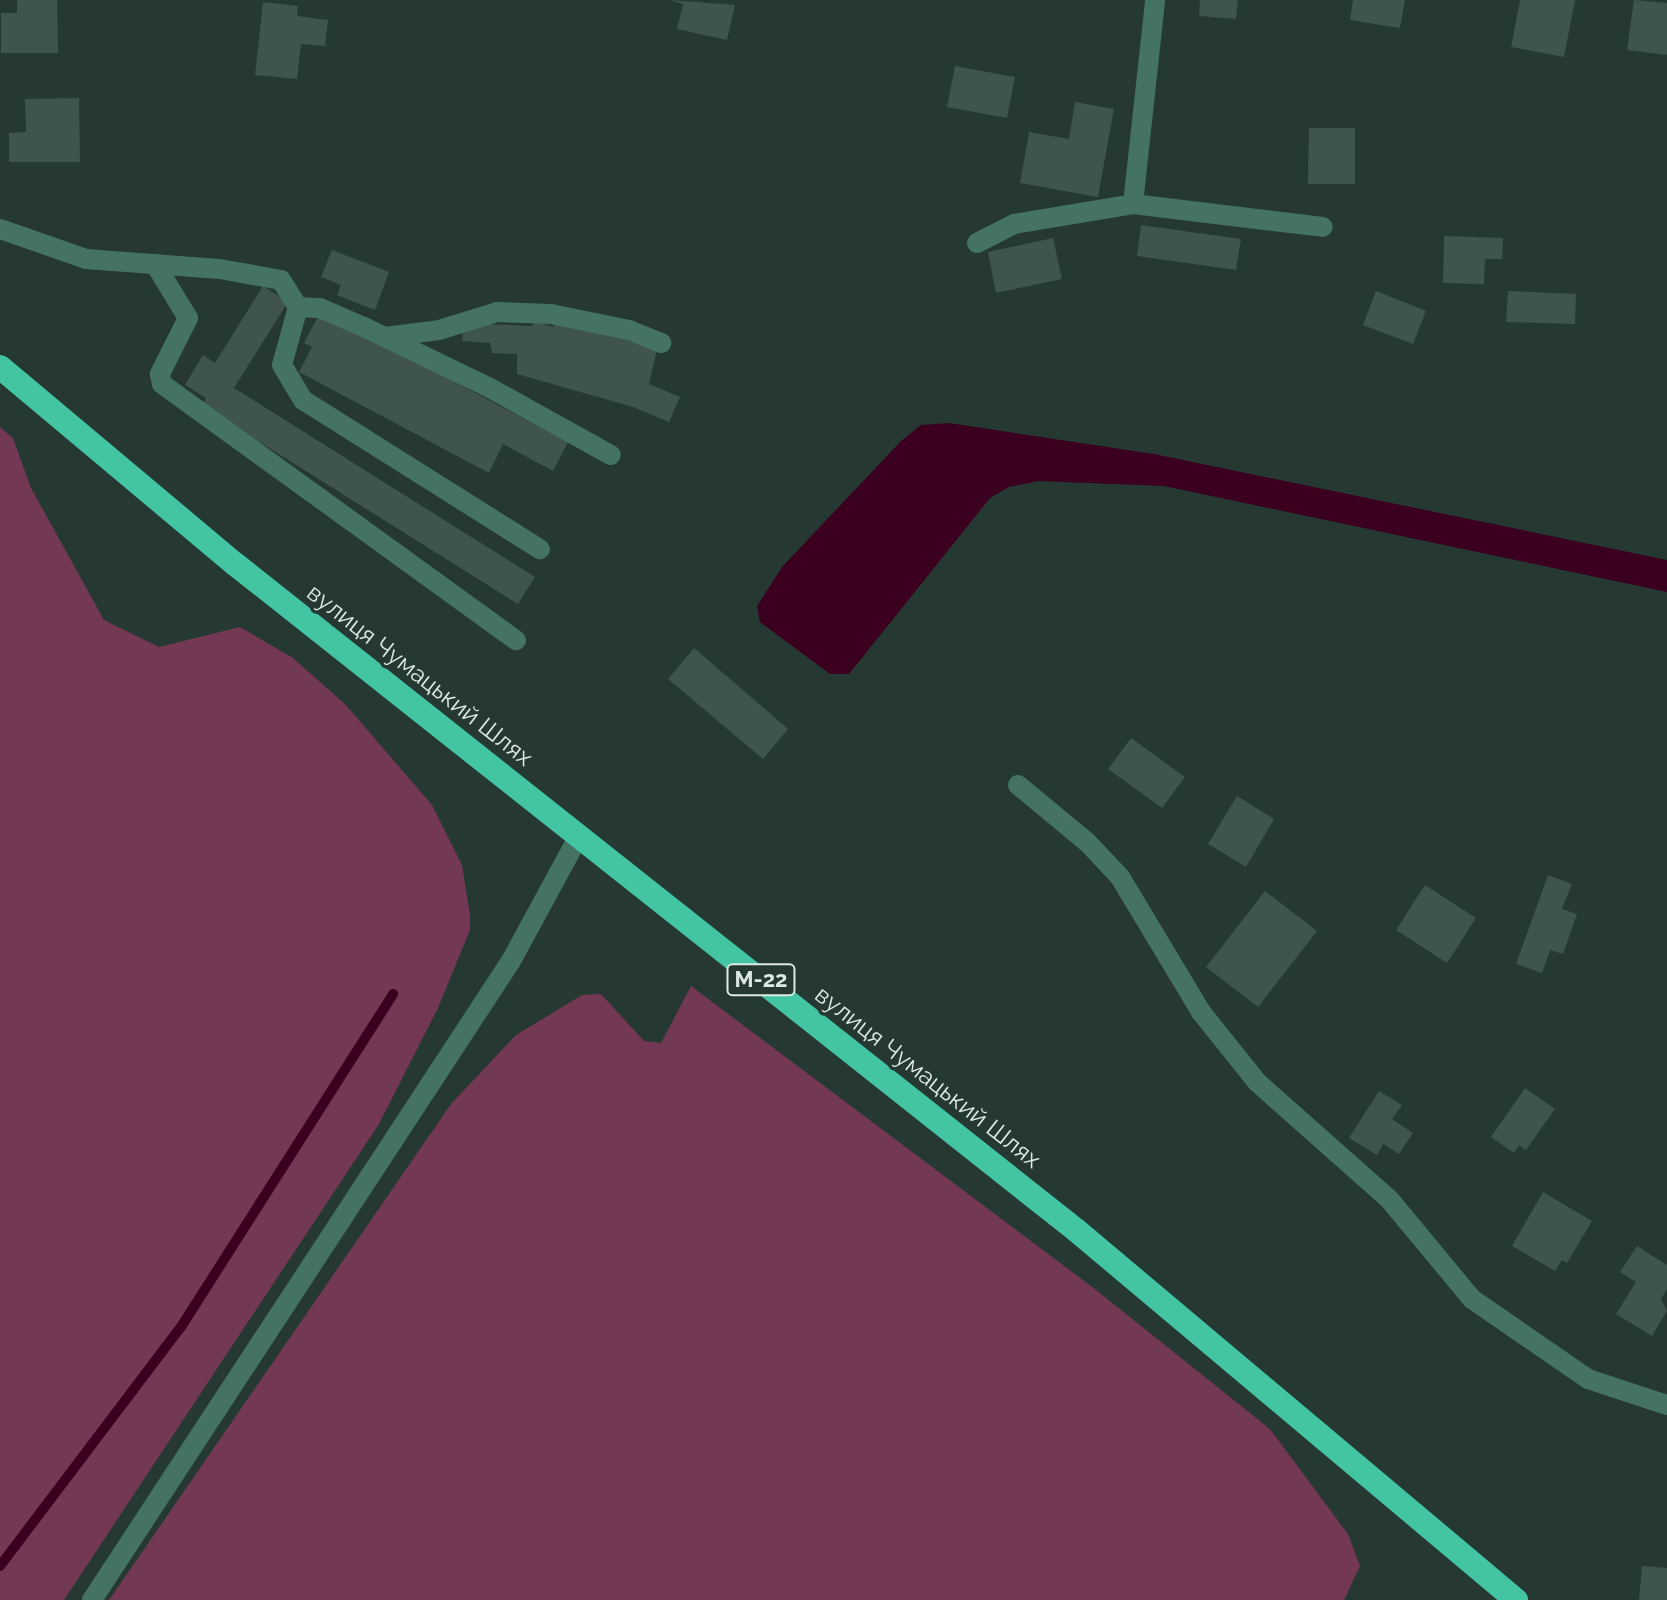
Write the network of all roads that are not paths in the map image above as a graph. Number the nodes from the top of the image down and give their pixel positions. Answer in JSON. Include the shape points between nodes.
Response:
{"nodes":[{"id":1,"x":1155,"y":0,"type":"edge"},
{"id":2,"x":1133,"y":204,"type":"junction"},
{"id":3,"x":1323,"y":227,"type":"dead end"},
{"id":4,"x":0,"y":229,"type":"edge"},
{"id":5,"x":977,"y":243,"type":"dead end"},
{"id":6,"x":155,"y":264,"type":"junction"},
{"id":7,"x":298,"y":307,"type":"junction"},
{"id":8,"x":385,"y":337,"type":"junction"},
{"id":9,"x":662,"y":343,"type":"dead end"},
{"id":10,"x":0,"y":367,"type":"edge"},
{"id":11,"x":611,"y":455,"type":"dead end"},
{"id":12,"x":540,"y":549,"type":"dead end"},
{"id":13,"x":516,"y":640,"type":"dead end"},
{"id":14,"x":1018,"y":785,"type":"dead end"},
{"id":15,"x":579,"y":836,"type":"junction"},
{"id":16,"x":1667,"y":1405,"type":"edge"},
{"id":17,"x":92,"y":1600,"type":"edge"},
{"id":18,"x":1516,"y":1600,"type":"edge"}],
"edges":[{"from":1,"to":2,"type":"street"},
{"from":2,"to":3,"type":"street"},
{"from":2,"to":5,"type":"street","via":[[1014,224]]},
{"from":4,"to":6,"type":"street","via":[[86,259]]},
{"from":6,"to":7,"type":"street","via":[[281,280]]},
{"from":6,"to":13,"type":"street","via":[[188,318],[160,374],[162,384]]},
{"from":7,"to":8,"type":"street","via":[[320,308]]},
{"from":7,"to":12,"type":"street","via":[[282,365],[303,400]]},
{"from":8,"to":9,"type":"street","via":[[439,330],[497,312],[551,314],[629,330]]},
{"from":8,"to":11,"type":"street"},
{"from":10,"to":15,"type":"highway","name":"вулиця Чумацький Шлях","number":"М-22","via":[[235,564]]},
{"from":14,"to":16,"type":"street","via":[[1120,877],[1201,1012],[1257,1082],[1389,1199],[1472,1299],[1588,1379]]},
{"from":15,"to":17,"type":"street","via":[[511,961]]},
{"from":15,"to":18,"type":"highway","name":"вулиця Чумацький Шлях","number":"М-22","via":[[1076,1230]]}]}
